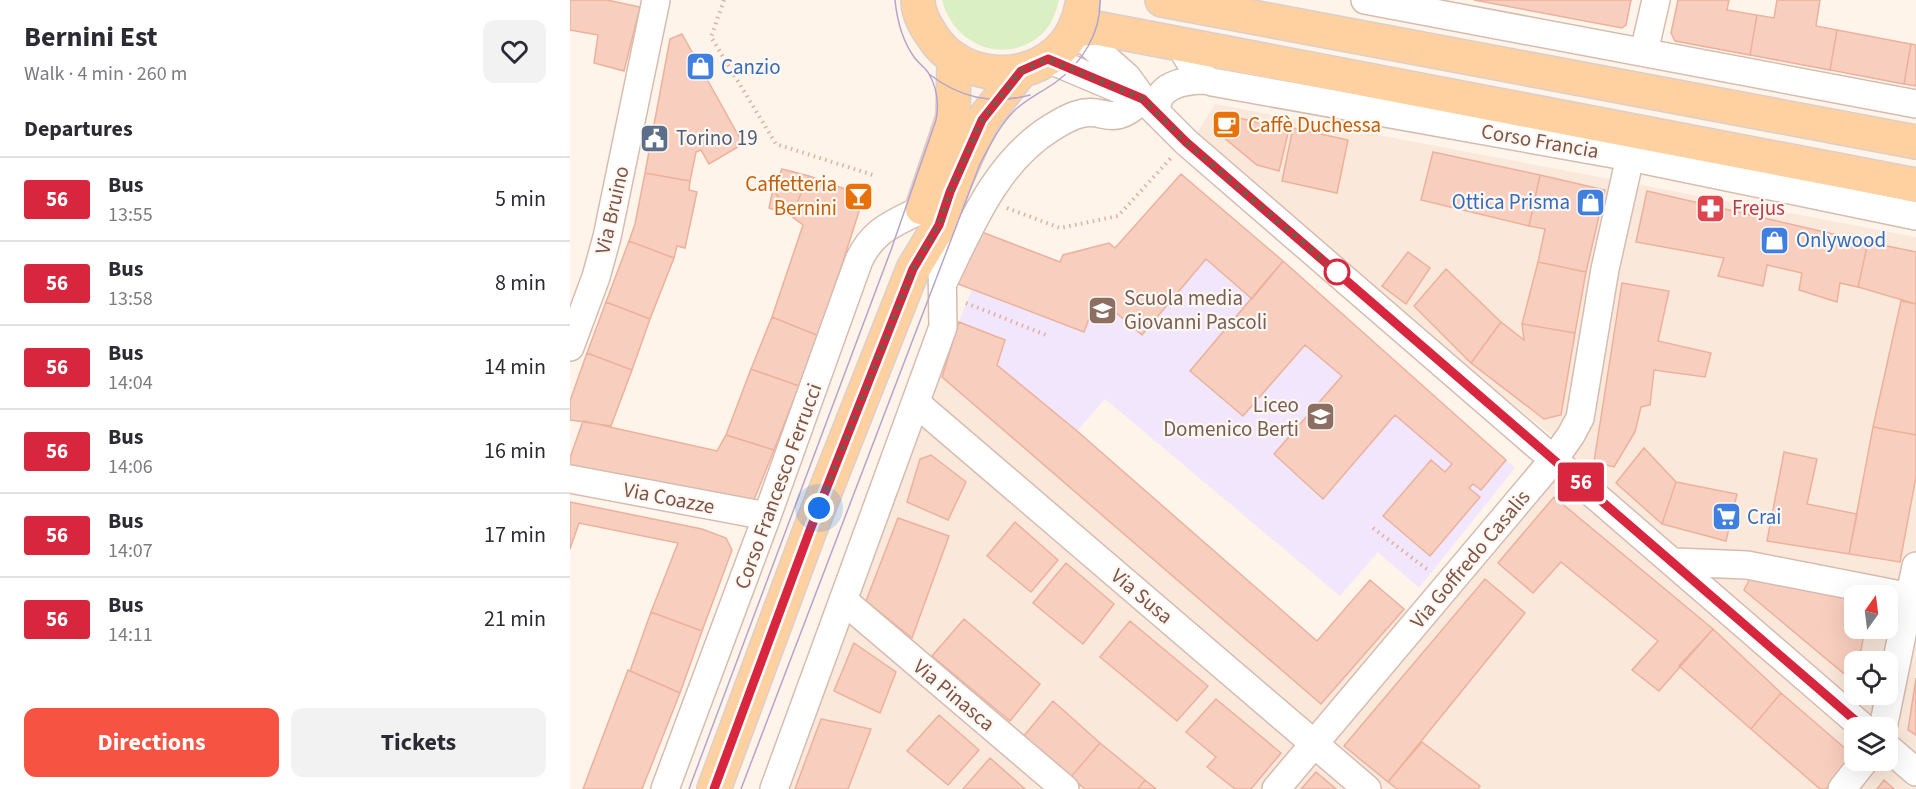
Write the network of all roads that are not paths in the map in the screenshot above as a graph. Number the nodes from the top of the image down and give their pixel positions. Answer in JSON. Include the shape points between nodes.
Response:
{"nodes":[{"id":1,"x":656,"y":0,"type":"edge"},
{"id":2,"x":1365,"y":0,"type":"edge"},
{"id":3,"x":1656,"y":0,"type":"edge"},
{"id":4,"x":1176,"y":1,"type":"edge"},
{"id":5,"x":915,"y":2,"type":"edge"},
{"id":6,"x":1400,"y":3,"type":"edge"},
{"id":7,"x":1078,"y":15,"type":"edge"},
{"id":8,"x":1180,"y":45,"type":"junction"},
{"id":9,"x":1644,"y":52,"type":"junction"},
{"id":10,"x":954,"y":59,"type":"junction"},
{"id":11,"x":1034,"y":65,"type":"junction"},
{"id":12,"x":1206,"y":81,"type":"junction"},
{"id":13,"x":1916,"y":104,"type":"edge"},
{"id":14,"x":1150,"y":106,"type":"junction"},
{"id":15,"x":1916,"y":142,"type":"edge"},
{"id":16,"x":1630,"y":158,"type":"junction"},
{"id":17,"x":1916,"y":185,"type":"edge"},
{"id":18,"x":1916,"y":216,"type":"edge"},
{"id":19,"x":929,"y":220,"type":"junction"},
{"id":20,"x":942,"y":290,"type":"junction"},
{"id":21,"x":570,"y":347,"type":"edge"},
{"id":22,"x":916,"y":403,"type":"junction"},
{"id":23,"x":1554,"y":459,"type":"junction"},
{"id":24,"x":570,"y":479,"type":"edge"},
{"id":25,"x":767,"y":516,"type":"junction"},
{"id":26,"x":1675,"y":562,"type":"junction"},
{"id":27,"x":1916,"y":566,"type":"edge"},
{"id":28,"x":1913,"y":598,"type":"edge"},
{"id":29,"x":843,"y":600,"type":"junction"},
{"id":30,"x":1851,"y":717,"type":"edge"},
{"id":31,"x":1886,"y":717,"type":"edge"},
{"id":32,"x":1315,"y":742,"type":"junction"},
{"id":33,"x":1898,"y":756,"type":"edge"},
{"id":34,"x":1856,"y":771,"type":"edge"},
{"id":35,"x":1916,"y":772,"type":"edge"},
{"id":36,"x":665,"y":789,"type":"edge"},
{"id":37,"x":714,"y":789,"type":"edge"},
{"id":38,"x":774,"y":789,"type":"edge"},
{"id":39,"x":1065,"y":789,"type":"edge"},
{"id":40,"x":1276,"y":789,"type":"edge"},
{"id":41,"x":1367,"y":789,"type":"edge"},
{"id":42,"x":1842,"y":789,"type":"edge"}],
"edges":[{"from":1,"to":21,"type":"street","name":"Via Bruino","via":[[607,237]]},
{"from":2,"to":6,"type":"street"},
{"from":3,"to":9,"type":"street"},
{"from":4,"to":15,"type":"main road"},
{"from":5,"to":10,"type":"main road","via":[[936,43]]},
{"from":6,"to":9,"type":"street"},
{"from":7,"to":8,"type":"main road","name":"Corso Francia","via":[[1096,28]]},
{"from":7,"to":11,"type":"main road","via":[[1062,46]]},
{"from":7,"to":14,"type":"street"},
{"from":8,"to":12,"type":"street"},
{"from":8,"to":17,"type":"main road","name":"Corso Francia"},
{"from":9,"to":13,"type":"street"},
{"from":10,"to":11,"type":"main road","via":[[975,70],[998,73]]},
{"from":10,"to":19,"type":"main road","via":[[953,117]]},
{"from":11,"to":14,"type":"street"},
{"from":11,"to":19,"type":"main road","via":[[982,120]]},
{"from":12,"to":14,"type":"street","name":"Corso Francia","via":[[1187,80],[1170,87],[1157,107]]},
{"from":12,"to":16,"type":"street","name":"Corso Francia"},
{"from":14,"to":20,"type":"street","via":[[1121,116],[1075,115],[1029,143],[985,200]]},
{"from":14,"to":23,"type":"street","via":[[1186,142]]},
{"from":16,"to":18,"type":"street","name":"Corso Francia"},
{"from":16,"to":23,"type":"street","name":"Via Goffredo Casalis","via":[[1605,269],[1580,418]]},
{"from":19,"to":20,"type":"street","via":[[942,264]]},
{"from":19,"to":25,"type":"street","name":"Corso Francesco Ferrucci","via":[[883,228],[865,248]]},
{"from":19,"to":37,"type":"main road","via":[[918,221],[913,269]]},
{"from":20,"to":22,"type":"street","via":[[943,327]]},
{"from":22,"to":29,"type":"street"},
{"from":22,"to":32,"type":"street","name":"Via Susa"},
{"from":23,"to":26,"type":"street"},
{"from":23,"to":32,"type":"street","name":"Via Goffredo Casalis"},
{"from":24,"to":25,"type":"street","name":"Via Coazze"},
{"from":25,"to":36,"type":"street","name":"Corso Francesco Ferrucci"},
{"from":26,"to":28,"type":"street","via":[[1747,565]]},
{"from":26,"to":30,"type":"street"},
{"from":27,"to":28,"type":"street"},
{"from":28,"to":31,"type":"street"},
{"from":29,"to":38,"type":"street"},
{"from":29,"to":39,"type":"street","name":"Via Pinasca"},
{"from":32,"to":40,"type":"street","name":"Via Goffredo Casalis"},
{"from":32,"to":41,"type":"street","name":"Via Susa"},
{"from":33,"to":35,"type":"street"},
{"from":34,"to":42,"type":"street"}]}
